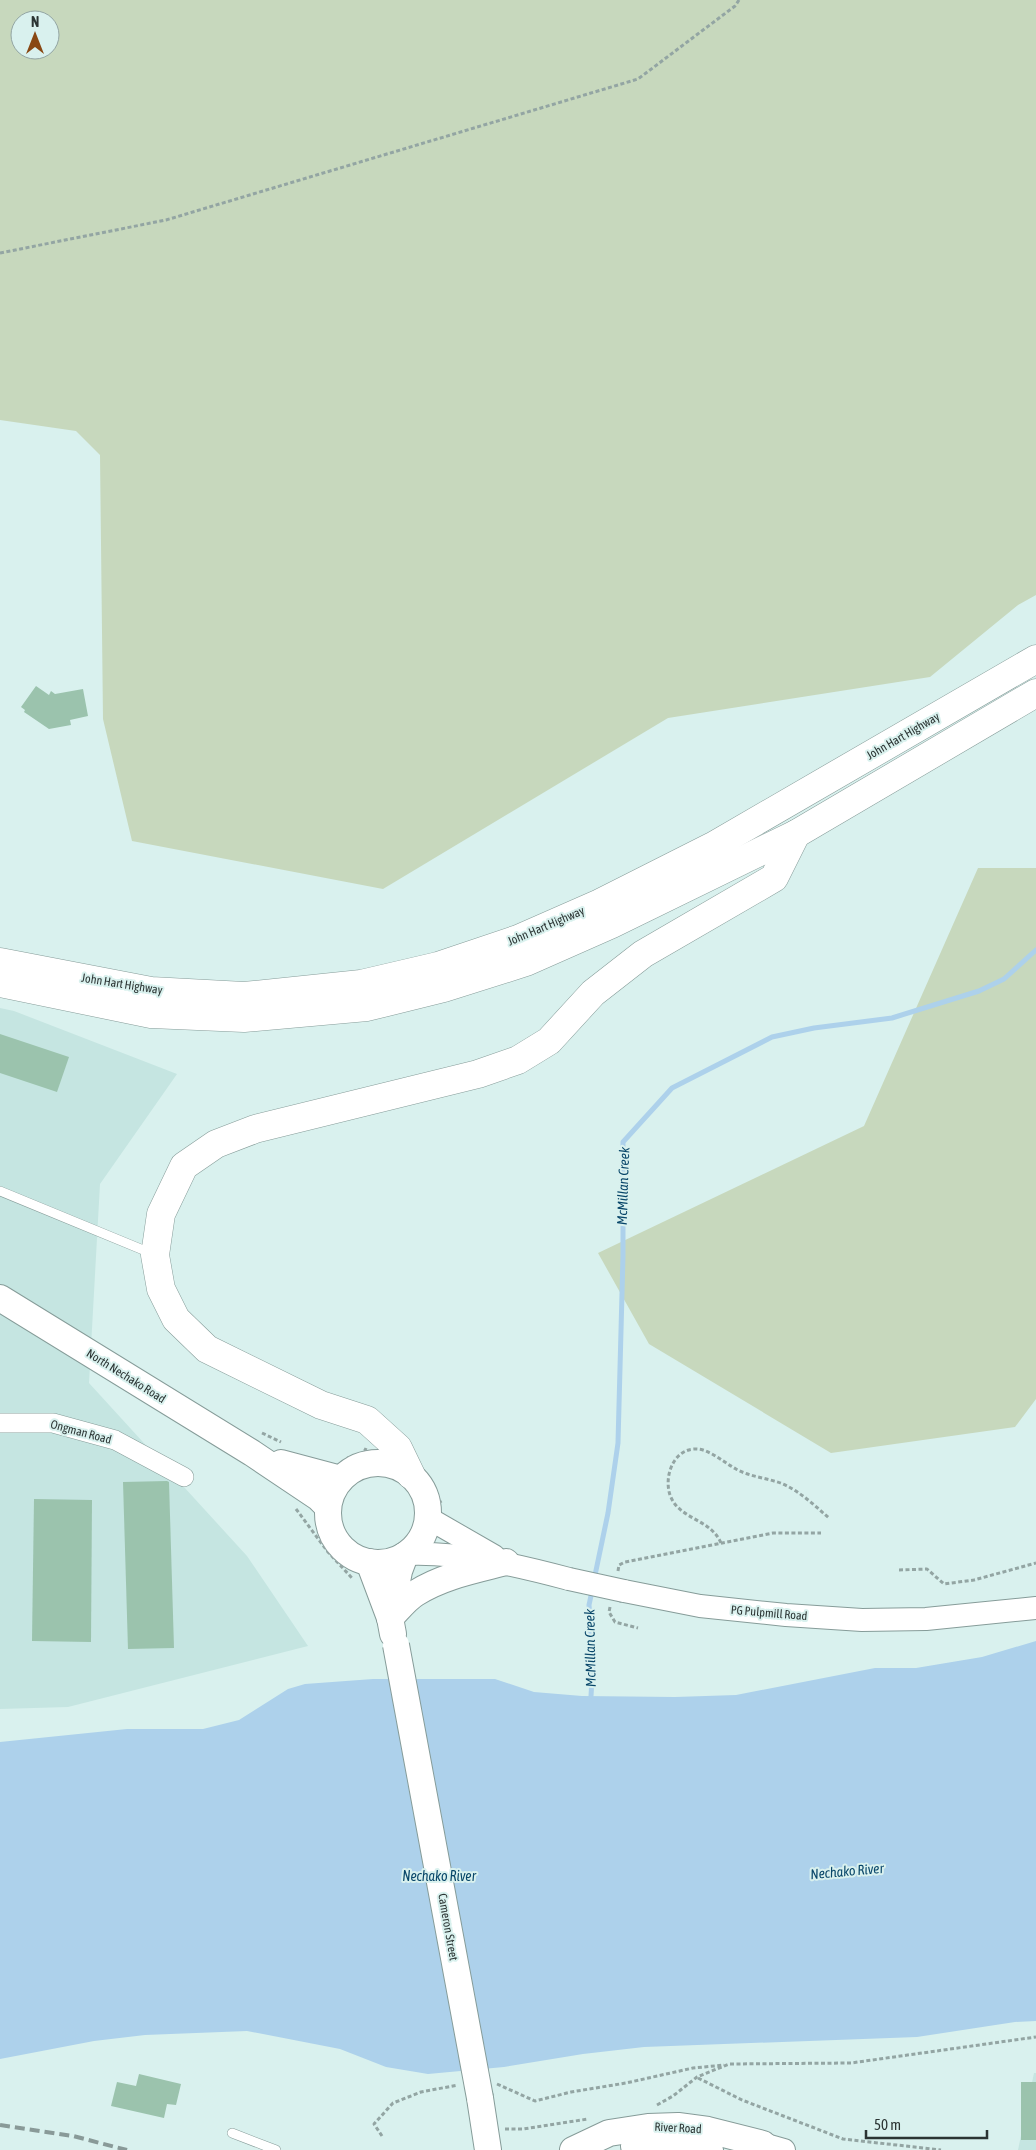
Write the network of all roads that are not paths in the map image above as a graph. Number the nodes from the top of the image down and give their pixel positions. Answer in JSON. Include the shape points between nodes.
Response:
{"nodes":[{"id":1,"x":1036,"y":659,"type":"edge"},
{"id":2,"x":1036,"y":693,"type":"edge"},
{"id":3,"x":796,"y":834,"type":"junction"},
{"id":4,"x":0,"y":962,"type":"edge"},
{"id":5,"x":0,"y":983,"type":"edge"},
{"id":6,"x":0,"y":1191,"type":"edge"},
{"id":7,"x":155,"y":1255,"type":"junction"},
{"id":8,"x":0,"y":1298,"type":"edge"},
{"id":9,"x":0,"y":1423,"type":"edge"},
{"id":10,"x":252,"y":1453,"type":"junction"},
{"id":11,"x":411,"y":1476,"type":"junction"},
{"id":12,"x":184,"y":1477,"type":"dead end"},
{"id":13,"x":341,"y":1479,"type":"junction"},
{"id":14,"x":328,"y":1507,"type":"junction"},
{"id":15,"x":428,"y":1518,"type":"junction"},
{"id":16,"x":406,"y":1554,"type":"junction"},
{"id":17,"x":369,"y":1562,"type":"junction"},
{"id":18,"x":506,"y":1562,"type":"junction"},
{"id":19,"x":1036,"y":1608,"type":"edge"},
{"id":20,"x":390,"y":1618,"type":"junction"},
{"id":21,"x":232,"y":2133,"type":"dead end"},
{"id":22,"x":770,"y":2148,"type":"edge"},
{"id":23,"x":276,"y":2150,"type":"edge"},
{"id":24,"x":488,"y":2150,"type":"edge"},
{"id":25,"x":573,"y":2150,"type":"edge"},
{"id":26,"x":612,"y":2150,"type":"edge"},
{"id":27,"x":710,"y":2150,"type":"edge"}],
"edges":[{"from":1,"to":4,"type":"highway","name":"John Hart Highway","via":[[704,850],[600,903],[527,935],[438,966],[361,984],[244,996],[151,991]]},
{"from":2,"to":3,"type":"highway","name":"John Hart Highway"},
{"from":3,"to":5,"type":"highway","name":"John Hart Highway","via":[[612,924],[526,962],[444,988],[367,1007],[244,1018],[151,1014]]},
{"from":3,"to":7,"type":"highway","via":[[774,878],[643,954],[593,993],[549,1041],[518,1060],[478,1074],[256,1129],[216,1144],[184,1166],[161,1214]]},
{"from":6,"to":7,"type":"lane"},
{"from":7,"to":11,"type":"highway","via":[[161,1289],[176,1319],[208,1349],[321,1405],[367,1420],[398,1448]]},
{"from":8,"to":10,"type":"main road","name":"North Nechako Road"},
{"from":9,"to":12,"type":"street","name":"Ongman Road","via":[[53,1423],[115,1440]]},
{"from":10,"to":13,"type":"main road","name":"North Nechako Road"},
{"from":10,"to":14,"type":"main road","name":"North Nechako Road"},
{"from":11,"to":13,"type":"main road","via":[[398,1467],[383,1463],[352,1469]]},
{"from":11,"to":15,"type":"main road","via":[[421,1488]]},
{"from":13,"to":14,"type":"main road","via":[[332,1491]]},
{"from":14,"to":17,"type":"main road","via":[[328,1523],[335,1539],[346,1551]]},
{"from":15,"to":16,"type":"main road","via":[[423,1534]]},
{"from":15,"to":18,"type":"street"},
{"from":16,"to":17,"type":"main road","via":[[393,1561]]},
{"from":16,"to":18,"type":"street","via":[[431,1553]]},
{"from":16,"to":20,"type":"main road","via":[[399,1571]]},
{"from":17,"to":20,"type":"main road"},
{"from":18,"to":19,"type":"street","name":"PG Pulpmill Road","bridge":true,"via":[[569,1579],[700,1606],[786,1615],[862,1620],[926,1619]]},
{"from":18,"to":20,"type":"main road","via":[[452,1576],[428,1587],[414,1594]]},
{"from":20,"to":24,"type":"main road","name":"Cameron Street","bridge":true,"via":[[480,2088]]},
{"from":21,"to":23,"type":"lane"},
{"from":22,"to":25,"type":"main road","name":"River Road","via":[[708,2130],[678,2126],[609,2133]]},
{"from":26,"to":27,"type":"main road","name":"River Road","via":[[649,2144]]}]}
